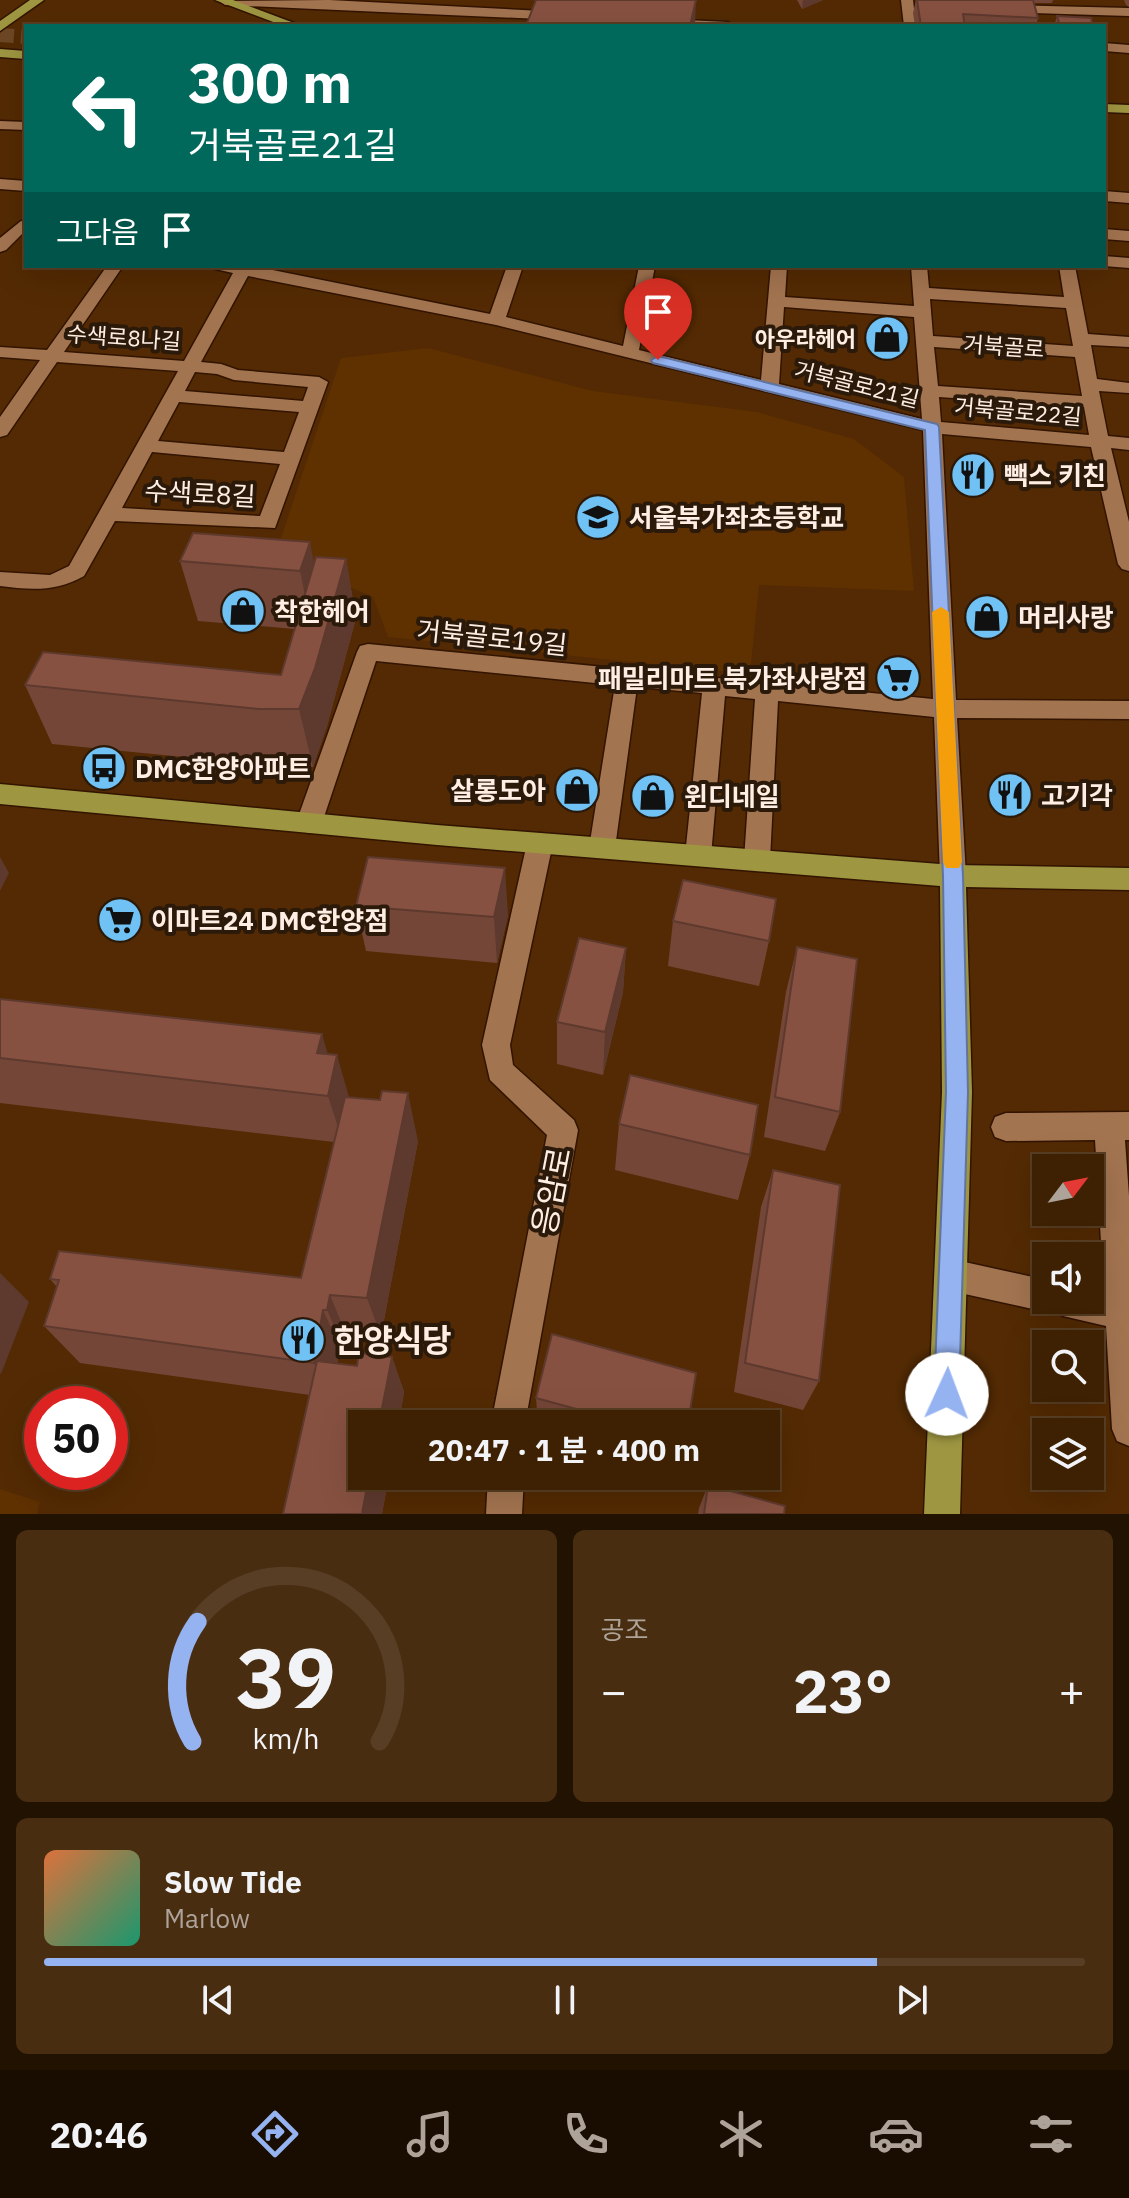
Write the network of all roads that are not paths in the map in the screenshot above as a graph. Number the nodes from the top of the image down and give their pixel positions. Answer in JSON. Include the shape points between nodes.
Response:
{"nodes":[{"id":1,"x":21,"y":0,"type":"edge"},
{"id":2,"x":38,"y":0,"type":"edge"},
{"id":3,"x":223,"y":1,"type":"edge"},
{"id":4,"x":296,"y":1,"type":"edge"},
{"id":5,"x":908,"y":3,"type":"edge"},
{"id":6,"x":925,"y":7,"type":"edge"},
{"id":7,"x":425,"y":8,"type":"junction"},
{"id":8,"x":988,"y":9,"type":"edge"},
{"id":9,"x":1129,"y":12,"type":"edge"},
{"id":10,"x":0,"y":14,"type":"edge"},
{"id":11,"x":583,"y":18,"type":"edge"},
{"id":12,"x":651,"y":23,"type":"edge"},
{"id":13,"x":284,"y":24,"type":"edge"},
{"id":14,"x":417,"y":24,"type":"edge"},
{"id":15,"x":677,"y":24,"type":"edge"},
{"id":16,"x":910,"y":24,"type":"edge"},
{"id":17,"x":0,"y":27,"type":"edge"},
{"id":18,"x":1106,"y":47,"type":"edge"},
{"id":19,"x":1129,"y":49,"type":"edge"},
{"id":20,"x":23,"y":51,"type":"edge"},
{"id":21,"x":0,"y":53,"type":"edge"},
{"id":22,"x":1106,"y":108,"type":"edge"},
{"id":23,"x":1129,"y":109,"type":"edge"},
{"id":24,"x":1,"y":126,"type":"edge"},
{"id":25,"x":24,"y":126,"type":"edge"},
{"id":26,"x":0,"y":184,"type":"edge"},
{"id":27,"x":24,"y":186,"type":"edge"},
{"id":28,"x":1106,"y":196,"type":"edge"},
{"id":29,"x":1129,"y":200,"type":"edge"},
{"id":30,"x":0,"y":222,"type":"edge"},
{"id":31,"x":23,"y":226,"type":"edge"},
{"id":32,"x":1106,"y":234,"type":"edge"},
{"id":33,"x":1129,"y":236,"type":"edge"},
{"id":34,"x":0,"y":247,"type":"edge"},
{"id":35,"x":1106,"y":261,"type":"edge"},
{"id":36,"x":1129,"y":263,"type":"edge"},
{"id":37,"x":114,"y":268,"type":"edge"},
{"id":38,"x":245,"y":268,"type":"edge"},
{"id":39,"x":514,"y":268,"type":"edge"},
{"id":40,"x":647,"y":268,"type":"edge"},
{"id":41,"x":779,"y":268,"type":"edge"},
{"id":42,"x":919,"y":268,"type":"edge"},
{"id":43,"x":1067,"y":268,"type":"edge"},
{"id":44,"x":777,"y":301,"type":"junction"},
{"id":45,"x":922,"y":303,"type":"junction"},
{"id":46,"x":1074,"y":303,"type":"junction"},
{"id":47,"x":496,"y":320,"type":"junction"},
{"id":48,"x":924,"y":341,"type":"junction"},
{"id":49,"x":1129,"y":342,"type":"edge"},
{"id":50,"x":1082,"y":346,"type":"junction"},
{"id":51,"x":0,"y":352,"type":"edge"},
{"id":52,"x":630,"y":353,"type":"junction"},
{"id":53,"x":53,"y":355,"type":"junction"},
{"id":54,"x":191,"y":366,"type":"junction"},
{"id":55,"x":770,"y":387,"type":"junction"},
{"id":56,"x":1129,"y":388,"type":"edge"},
{"id":57,"x":929,"y":391,"type":"junction"},
{"id":58,"x":1091,"y":393,"type":"junction"},
{"id":59,"x":174,"y":396,"type":"junction"},
{"id":60,"x":310,"y":407,"type":"junction"},
{"id":61,"x":932,"y":427,"type":"junction"},
{"id":62,"x":0,"y":431,"type":"edge"},
{"id":63,"x":1100,"y":443,"type":"junction"},
{"id":64,"x":1129,"y":444,"type":"edge"},
{"id":65,"x":146,"y":446,"type":"junction"},
{"id":66,"x":291,"y":459,"type":"junction"},
{"id":67,"x":108,"y":514,"type":"junction"},
{"id":68,"x":1124,"y":518,"type":"edge"},
{"id":69,"x":1129,"y":564,"type":"edge"},
{"id":70,"x":0,"y":579,"type":"edge"},
{"id":71,"x":627,"y":679,"type":"junction"},
{"id":72,"x":714,"y":688,"type":"junction"},
{"id":73,"x":767,"y":693,"type":"junction"},
{"id":74,"x":945,"y":709,"type":"junction"},
{"id":75,"x":1129,"y":710,"type":"edge"},
{"id":76,"x":0,"y":794,"type":"edge"},
{"id":77,"x":309,"y":823,"type":"junction"},
{"id":78,"x":540,"y":843,"type":"junction"},
{"id":79,"x":602,"y":848,"type":"junction"},
{"id":80,"x":698,"y":856,"type":"junction"},
{"id":81,"x":757,"y":860,"type":"junction"},
{"id":82,"x":953,"y":876,"type":"junction"},
{"id":83,"x":1129,"y":879,"type":"edge"},
{"id":84,"x":1119,"y":1126,"type":"edge"},
{"id":85,"x":1006,"y":1127,"type":"dead end"},
{"id":86,"x":951,"y":1275,"type":"junction"},
{"id":87,"x":1032,"y":1293,"type":"edge"},
{"id":88,"x":1104,"y":1309,"type":"edge"},
{"id":89,"x":1121,"y":1313,"type":"junction"},
{"id":90,"x":511,"y":1410,"type":"edge"},
{"id":91,"x":1129,"y":1429,"type":"edge"},
{"id":92,"x":505,"y":1490,"type":"edge"},
{"id":93,"x":504,"y":1514,"type":"edge"},
{"id":94,"x":942,"y":1514,"type":"edge"}],
"edges":[{"from":1,"to":10,"type":"main road"},
{"from":2,"to":17,"type":"main road"},
{"from":3,"to":4,"type":"street"},
{"from":3,"to":13,"type":"main road"},
{"from":4,"to":7,"type":"street"},
{"from":5,"to":6,"type":"street"},
{"from":5,"to":16,"type":"street"},
{"from":7,"to":11,"type":"street"},
{"from":7,"to":14,"type":"street"},
{"from":8,"to":9,"type":"street"},
{"from":12,"to":15,"type":"street"},
{"from":18,"to":19,"type":"street"},
{"from":20,"to":21,"type":"main road"},
{"from":22,"to":23,"type":"main road"},
{"from":24,"to":25,"type":"street"},
{"from":26,"to":27,"type":"street"},
{"from":28,"to":29,"type":"street"},
{"from":30,"to":31,"type":"street"},
{"from":31,"to":34,"type":"street"},
{"from":32,"to":33,"type":"street"},
{"from":35,"to":36,"type":"street"},
{"from":37,"to":53,"type":"street","name":"수색로8나길"},
{"from":38,"to":47,"type":"street","name":"거북골로21길"},
{"from":38,"to":54,"type":"street","name":"수색로8길"},
{"from":39,"to":47,"type":"street"},
{"from":40,"to":52,"type":"street"},
{"from":41,"to":44,"type":"street","name":"거북골로21길"},
{"from":42,"to":45,"type":"street","name":"거북골로"},
{"from":43,"to":46,"type":"street","name":"거북골로22길"},
{"from":44,"to":45,"type":"street","name":"거북골로"},
{"from":44,"to":55,"type":"street","name":"거북골로21길"},
{"from":45,"to":46,"type":"street","name":"거북골로"},
{"from":45,"to":48,"type":"street","name":"거북골로"},
{"from":46,"to":50,"type":"street","name":"거북골로22길"},
{"from":47,"to":52,"type":"street","name":"거북골로21길"},
{"from":48,"to":50,"type":"street","name":"거북골로"},
{"from":48,"to":57,"type":"street","name":"거북골로"},
{"from":49,"to":50,"type":"street"},
{"from":50,"to":58,"type":"street","name":"거북골로22길"},
{"from":51,"to":53,"type":"street"},
{"from":52,"to":55,"type":"street","name":"거북골로21길"},
{"from":53,"to":54,"type":"street","name":"수색로8나길"},
{"from":53,"to":62,"type":"street","name":"수색로8나길"},
{"from":54,"to":59,"type":"street","name":"수색로8길"},
{"from":54,"to":60,"type":"street","name":"수색로8길","via":[[319,382]]},
{"from":55,"to":61,"type":"street","name":"거북골로21길"},
{"from":56,"to":58,"type":"street","name":"거북골로"},
{"from":57,"to":58,"type":"street","name":"거북골로"},
{"from":57,"to":61,"type":"street","name":"거북골로"},
{"from":58,"to":63,"type":"street","name":"거북골로22길"},
{"from":59,"to":60,"type":"street"},
{"from":59,"to":65,"type":"street","name":"수색로8길"},
{"from":60,"to":66,"type":"street","name":"수색로8길"},
{"from":61,"to":63,"type":"street","name":"거북골로22길"},
{"from":61,"to":74,"type":"street","name":"거북골로"},
{"from":63,"to":64,"type":"street","name":"거북골로22길"},
{"from":63,"to":68,"type":"street"},
{"from":65,"to":66,"type":"street","name":"수색로8길"},
{"from":65,"to":67,"type":"street","name":"수색로8길"},
{"from":66,"to":67,"type":"street","name":"수색로8길","via":[[268,523]]},
{"from":67,"to":70,"type":"street","name":"수색로8길","via":[[77,571],[63,581]]},
{"from":68,"to":69,"type":"street"},
{"from":71,"to":72,"type":"street","name":"거북골로19길"},
{"from":71,"to":77,"type":"street","name":"거북골로19길","via":[[368,652]]},
{"from":71,"to":79,"type":"street"},
{"from":72,"to":73,"type":"street","name":"거북골로19길"},
{"from":72,"to":80,"type":"street"},
{"from":73,"to":74,"type":"street","name":"거북골로19길"},
{"from":73,"to":81,"type":"street"},
{"from":74,"to":75,"type":"street","name":"거북골로19길"},
{"from":74,"to":82,"type":"street","name":"거북골로"},
{"from":76,"to":77,"type":"main road"},
{"from":77,"to":78,"type":"main road"},
{"from":78,"to":79,"type":"main road"},
{"from":78,"to":90,"type":"street","name":"응암로","via":[[496,1045],[500,1071],[563,1130]]},
{"from":79,"to":80,"type":"main road"},
{"from":80,"to":81,"type":"main road"},
{"from":81,"to":82,"type":"main road"},
{"from":82,"to":83,"type":"main road"},
{"from":82,"to":86,"type":"main road","name":"거북골로","via":[[957,1092]]},
{"from":84,"to":85,"type":"street"},
{"from":84,"to":89,"type":"street"},
{"from":86,"to":87,"type":"street"},
{"from":86,"to":94,"type":"main road","name":"거북골로"},
{"from":88,"to":89,"type":"street"},
{"from":89,"to":91,"type":"street"},
{"from":92,"to":93,"type":"street"}]}
